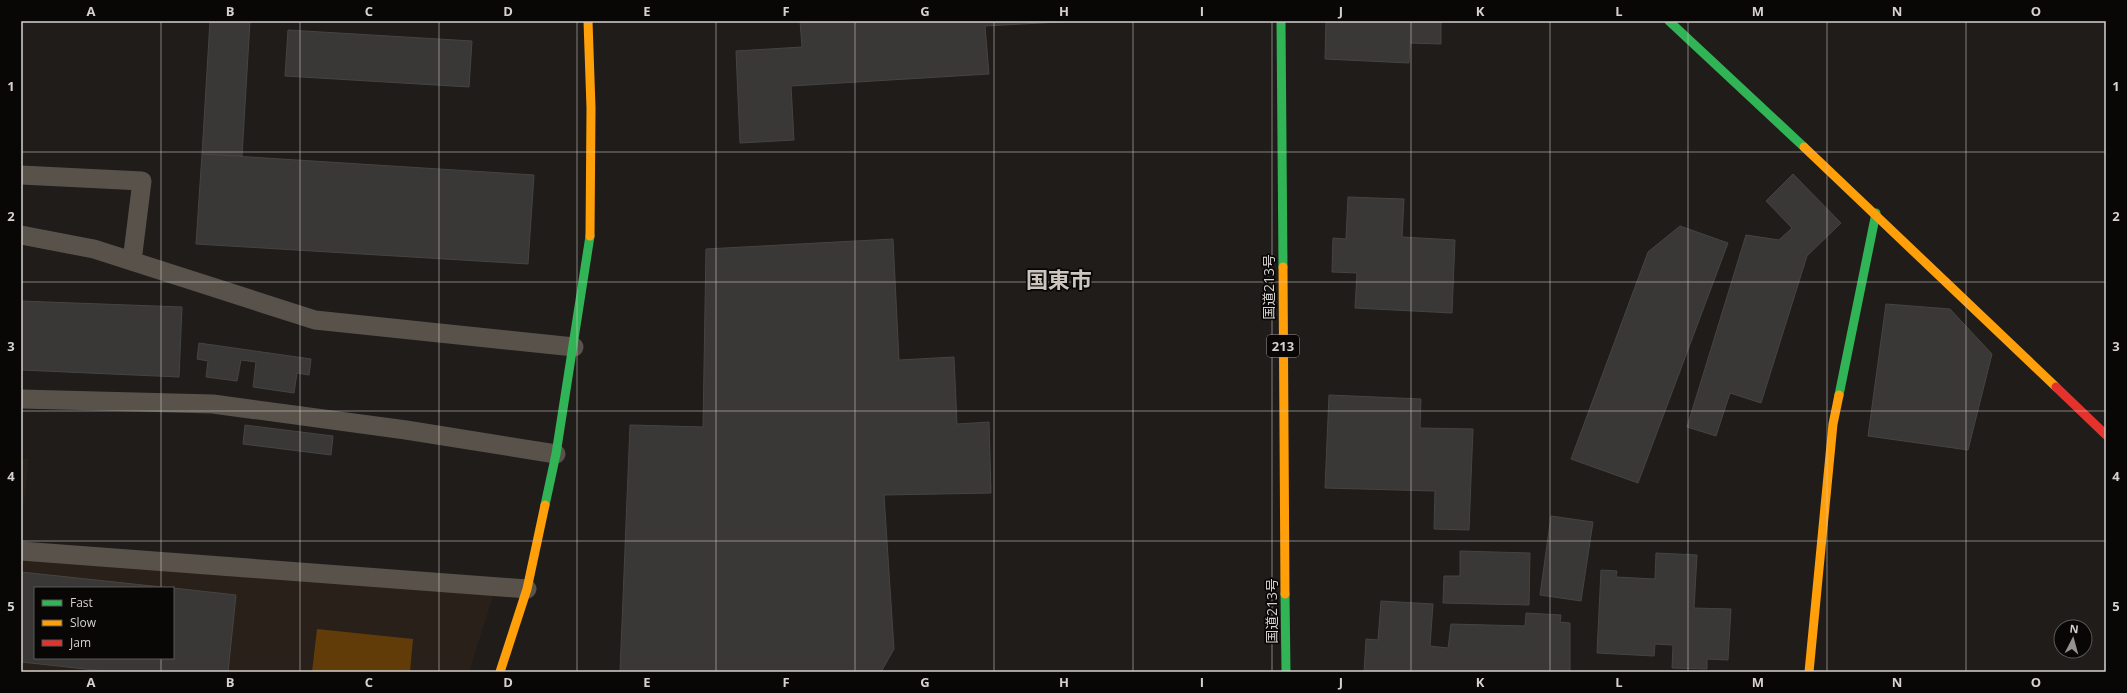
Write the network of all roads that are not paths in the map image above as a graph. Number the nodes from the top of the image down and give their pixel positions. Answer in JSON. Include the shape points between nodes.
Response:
{"nodes":[{"id":1,"x":588,"y":21,"type":"edge"},
{"id":2,"x":1281,"y":21,"type":"edge"},
{"id":3,"x":1669,"y":21,"type":"edge"},
{"id":4,"x":21,"y":175,"type":"edge"},
{"id":5,"x":1876,"y":213,"type":"junction"},
{"id":6,"x":21,"y":235,"type":"edge"},
{"id":7,"x":132,"y":261,"type":"junction"},
{"id":8,"x":574,"y":347,"type":"junction"},
{"id":9,"x":21,"y":400,"type":"edge"},
{"id":10,"x":2106,"y":435,"type":"edge"},
{"id":11,"x":556,"y":454,"type":"junction"},
{"id":12,"x":21,"y":551,"type":"edge"},
{"id":13,"x":527,"y":589,"type":"junction"},
{"id":14,"x":500,"y":672,"type":"edge"},
{"id":15,"x":1286,"y":672,"type":"edge"},
{"id":16,"x":1809,"y":672,"type":"edge"}],
"edges":[{"from":1,"to":8,"type":"main road","via":[[591,108],[590,239]]},
{"from":2,"to":15,"type":"main road","name":"国道213号","number":"213"},
{"from":3,"to":5,"type":"main road"},
{"from":4,"to":7,"type":"lane","via":[[142,181]]},
{"from":5,"to":10,"type":"main road"},
{"from":5,"to":16,"type":"main road","via":[[1834,424]]},
{"from":6,"to":7,"type":"lane","via":[[94,249]]},
{"from":7,"to":8,"type":"lane","via":[[315,320]]},
{"from":8,"to":11,"type":"main road"},
{"from":9,"to":11,"type":"lane","via":[[213,404],[406,430]]},
{"from":11,"to":13,"type":"main road"},
{"from":12,"to":13,"type":"lane"},
{"from":13,"to":14,"type":"main road"}]}
